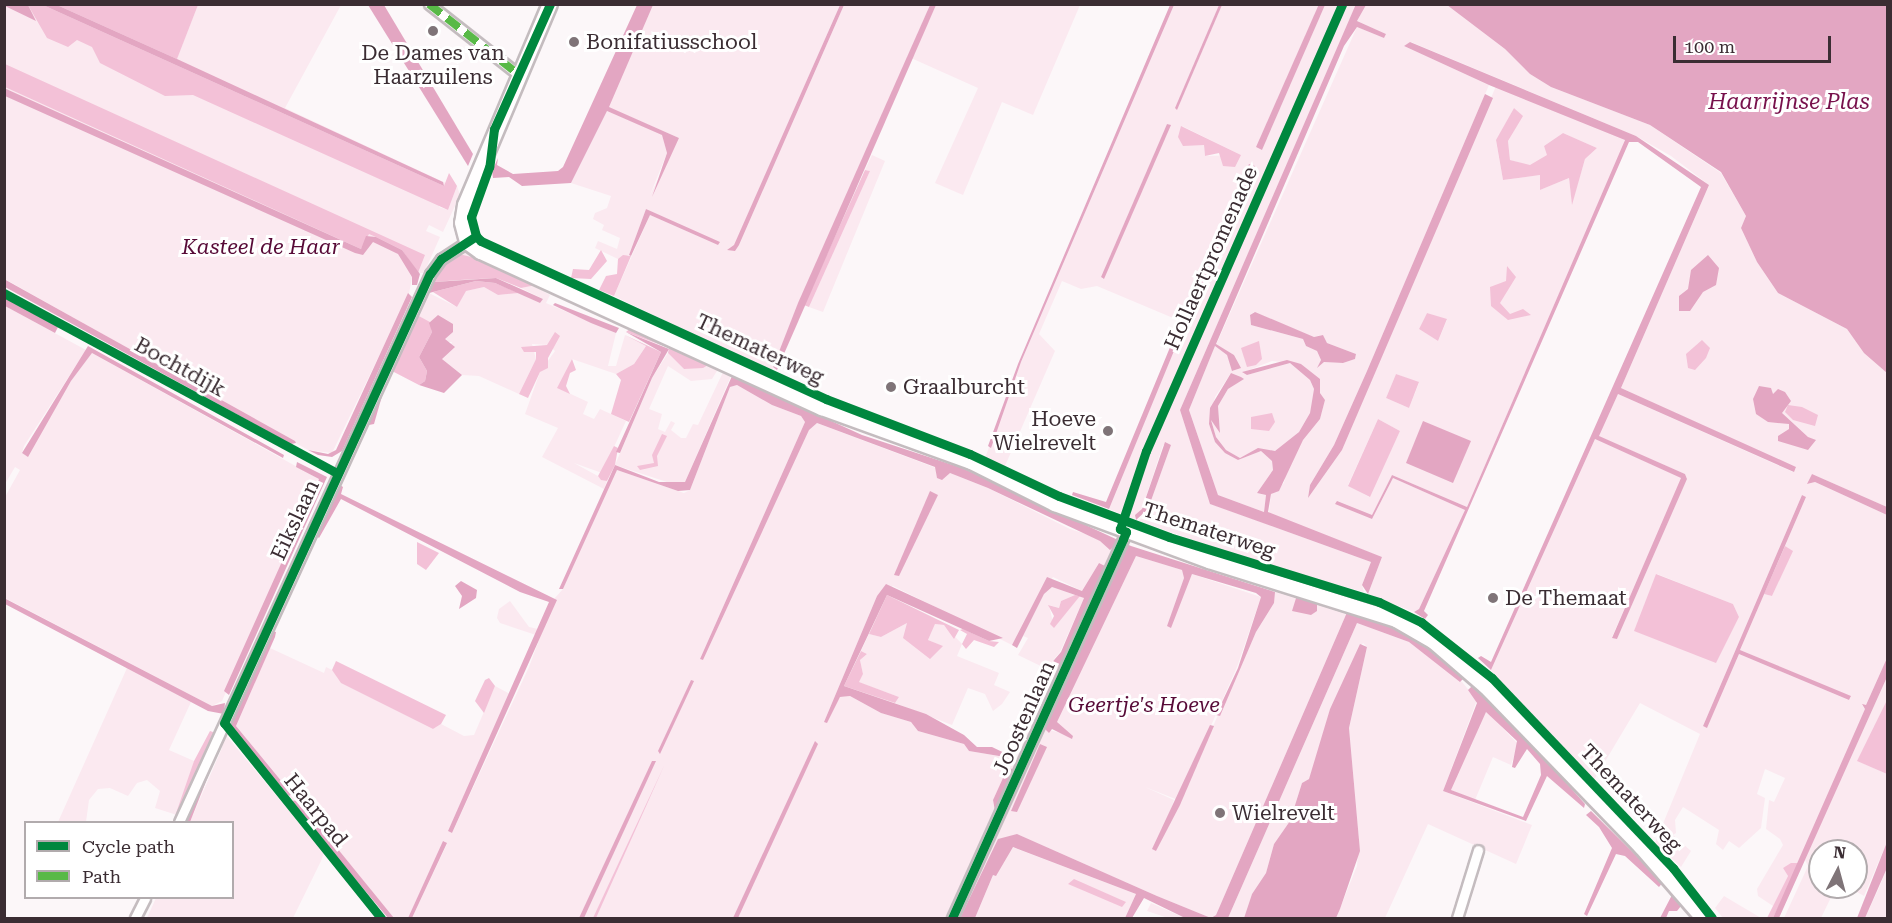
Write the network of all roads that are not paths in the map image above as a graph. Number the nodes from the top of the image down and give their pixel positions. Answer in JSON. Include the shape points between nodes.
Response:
{"nodes":[{"id":1,"x":429,"y":4,"type":"edge"},
{"id":2,"x":545,"y":7,"type":"edge"},
{"id":3,"x":518,"y":74,"type":"junction"},
{"id":4,"x":467,"y":242,"type":"junction"},
{"id":5,"x":1124,"y":535,"type":"junction"},
{"id":6,"x":179,"y":821,"type":"edge"},
{"id":7,"x":1478,"y":850,"type":"dead end"},
{"id":8,"x":144,"y":899,"type":"edge"},
{"id":9,"x":135,"y":918,"type":"edge"},
{"id":10,"x":952,"y":918,"type":"edge"},
{"id":11,"x":1457,"y":918,"type":"edge"},
{"id":12,"x":1703,"y":918,"type":"edge"}],
"edges":[{"from":1,"to":3,"type":"street"},
{"from":2,"to":3,"type":"street"},
{"from":3,"to":4,"type":"street","via":[[465,205],[462,224]]},
{"from":4,"to":5,"type":"street","name":"Thematerweg","via":[[822,408],[971,462]]},
{"from":4,"to":6,"type":"street","name":"Eikslaan","via":[[441,260],[430,274]]},
{"from":5,"to":10,"type":"street","name":"Joostenlaan"},
{"from":5,"to":12,"type":"street","name":"Thematerweg","via":[[1375,611],[1434,642],[1464,665],[1557,760]]},
{"from":7,"to":11,"type":"street"},
{"from":8,"to":9,"type":"street"}]}
